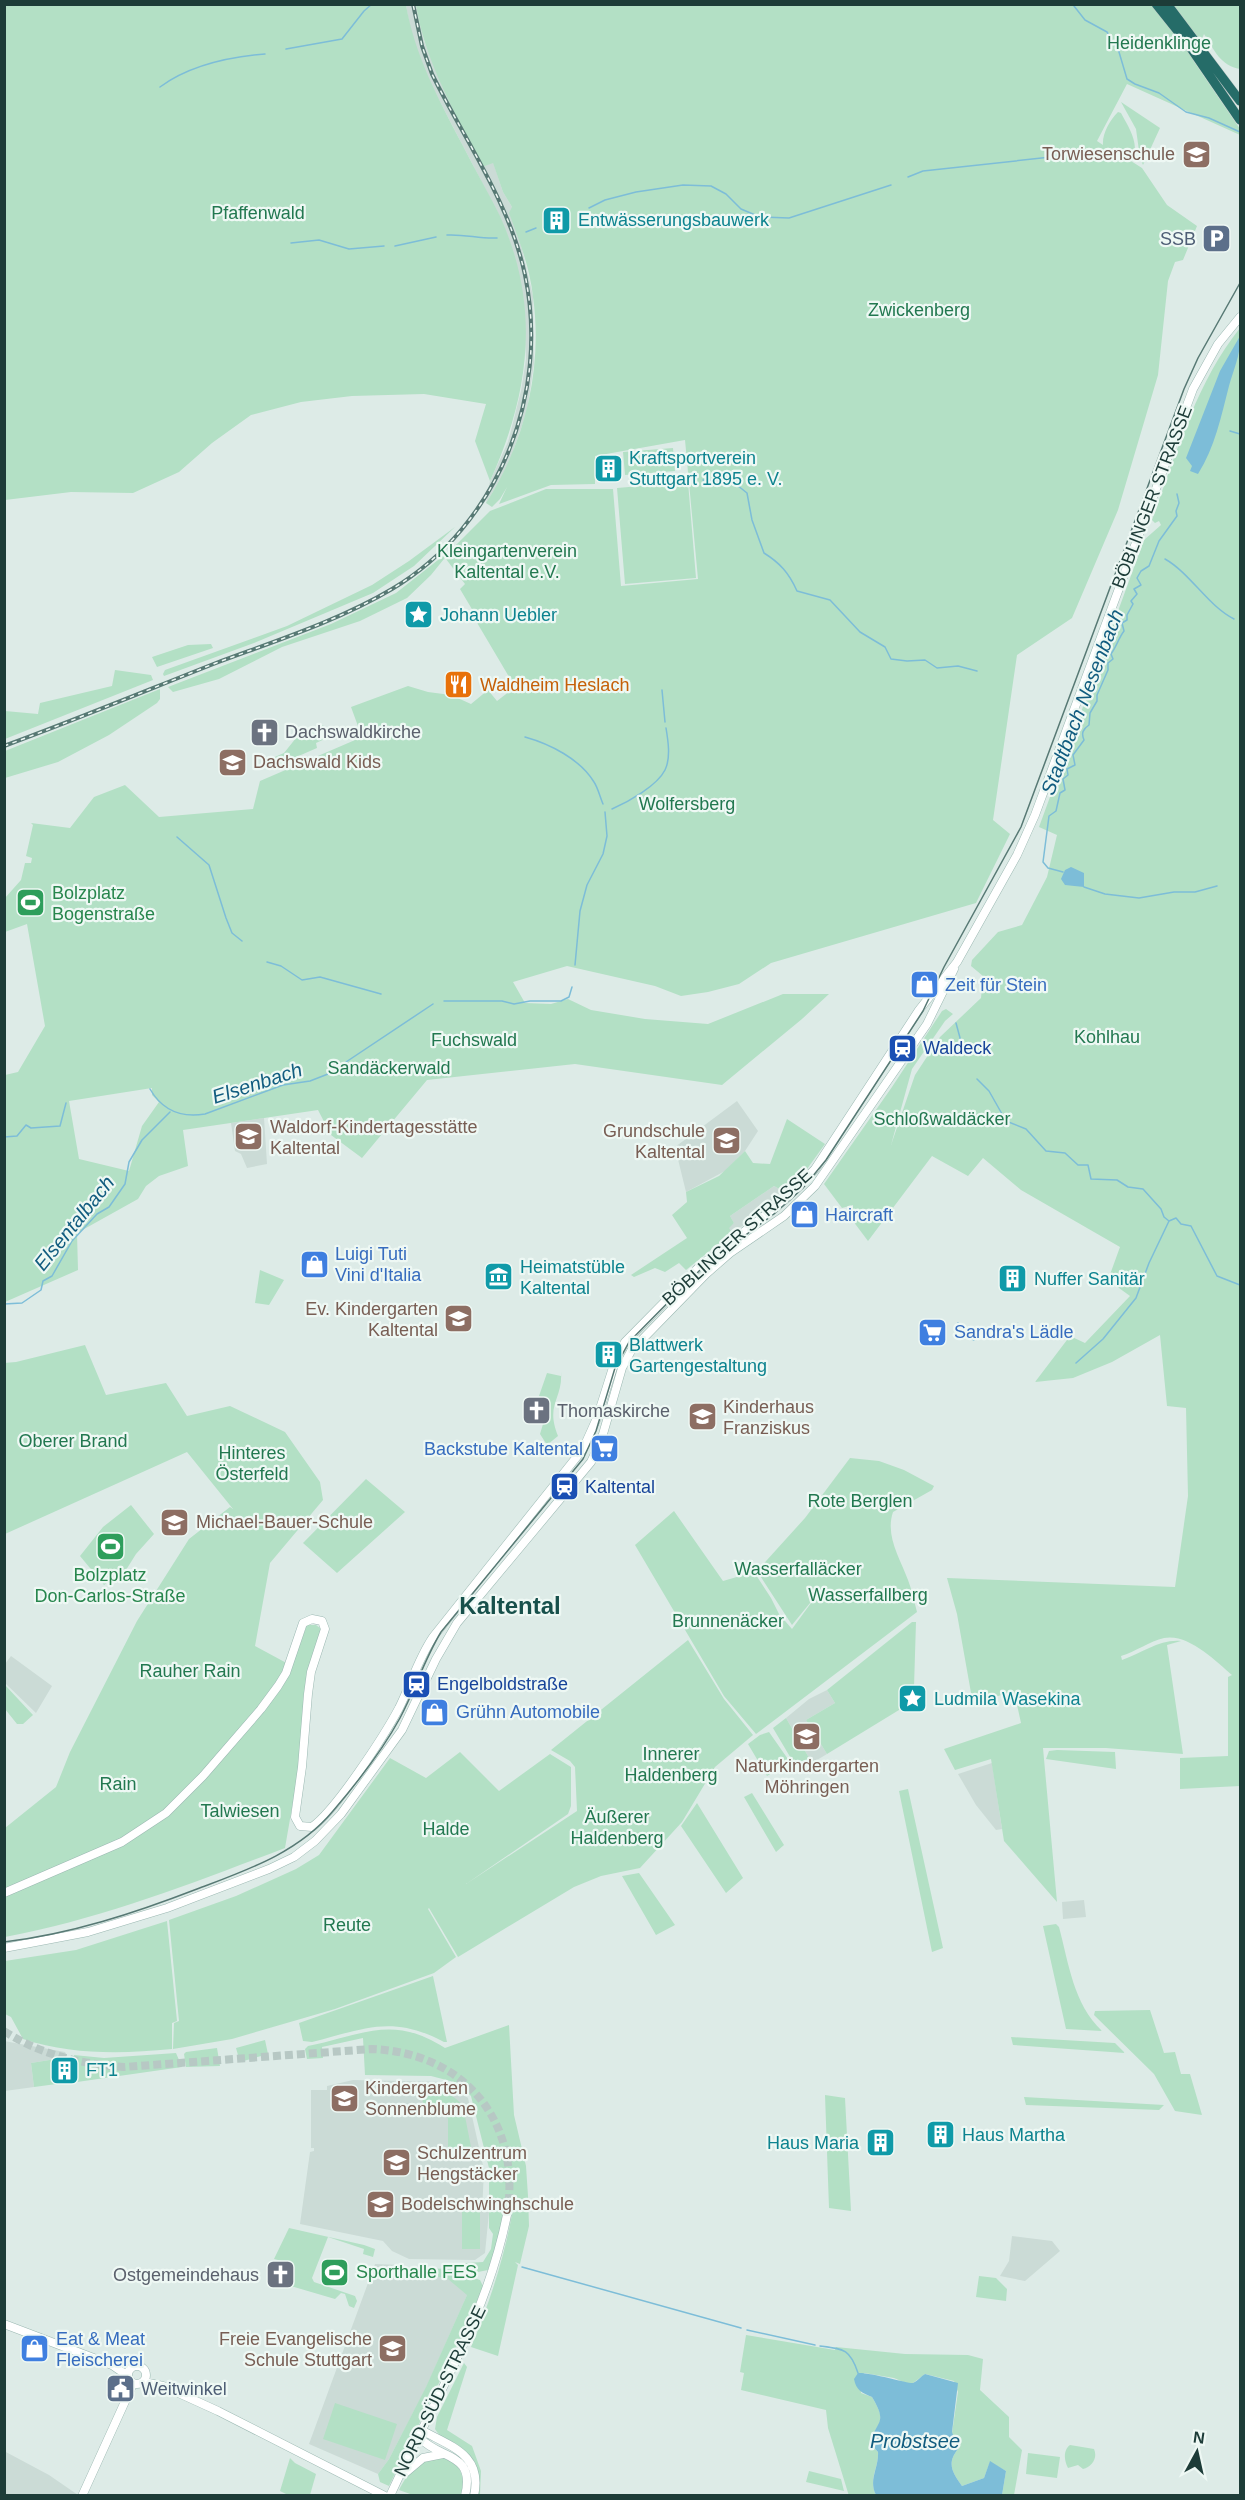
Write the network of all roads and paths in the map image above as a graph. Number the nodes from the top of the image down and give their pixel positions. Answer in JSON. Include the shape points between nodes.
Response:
{"nodes":[{"id":1,"x":1156,"y":4,"type":"edge"},
{"id":2,"x":1167,"y":4,"type":"edge"},
{"id":3,"x":1240,"y":101,"type":"edge"},
{"id":4,"x":1240,"y":120,"type":"edge"},
{"id":5,"x":1240,"y":316,"type":"edge"},
{"id":6,"x":1240,"y":322,"type":"edge"},
{"id":7,"x":1017,"y":855,"type":"junction"},
{"id":8,"x":957,"y":962,"type":"junction"},
{"id":9,"x":4,"y":1893,"type":"edge"},
{"id":10,"x":4,"y":1948,"type":"edge"},
{"id":11,"x":507,"y":2216,"type":"tunnel mouth"},
{"id":12,"x":4,"y":2324,"type":"edge"},
{"id":13,"x":112,"y":2365,"type":"junction"},
{"id":14,"x":133,"y":2367,"type":"junction"},
{"id":15,"x":147,"y":2373,"type":"junction"},
{"id":16,"x":128,"y":2376,"type":"junction"},
{"id":17,"x":144,"y":2382,"type":"junction"},
{"id":18,"x":134,"y":2384,"type":"junction"},
{"id":19,"x":163,"y":2386,"type":"junction"},
{"id":20,"x":421,"y":2434,"type":"junction"},
{"id":21,"x":447,"y":2454,"type":"junction"},
{"id":22,"x":397,"y":2480,"type":"junction"},
{"id":23,"x":82,"y":2496,"type":"edge"},
{"id":24,"x":386,"y":2496,"type":"edge"},
{"id":25,"x":390,"y":2496,"type":"edge"},
{"id":26,"x":465,"y":2496,"type":"edge"},
{"id":27,"x":474,"y":2496,"type":"edge"}],
"edges":[{"from":1,"to":4,"type":"highway"},
{"from":2,"to":3,"type":"highway"},
{"from":5,"to":7,"type":"main road","name":"BÖBLINGER STRASSE","via":[[1218,344],[1193,389]]},
{"from":6,"to":7,"type":"main road","name":"BÖBLINGER STRASSE","via":[[1209,366],[1186,415],[1039,817]]},
{"from":7,"to":8,"type":"main road","name":"BÖBLINGER STRASSE"},
{"from":8,"to":9,"type":"main road","name":"BÖBLINGER STRASSE","via":[[919,1010],[806,1180],[700,1266],[625,1342],[612,1366],[592,1431],[576,1459],[433,1637],[383,1734],[319,1822],[300,1826],[295,1817],[311,1672],[325,1629],[322,1621],[312,1619],[303,1623],[286,1673],[261,1709],[166,1813],[122,1842]]},
{"from":8,"to":10,"type":"main road","name":"BÖBLINGER STRASSE","via":[[927,1024],[815,1186],[784,1216],[706,1274],[631,1351],[591,1462],[457,1623],[402,1730],[320,1837],[294,1857],[220,1889],[55,1940]]},
{"from":11,"to":20,"type":"main road","name":"NORD-SÜD-STRASSE","via":[[488,2290]]},
{"from":12,"to":13,"type":"main road"},
{"from":13,"to":14,"type":"main road"},
{"from":13,"to":16,"type":"main road"},
{"from":14,"to":15,"type":"main road","via":[[141,2367]]},
{"from":14,"to":16,"type":"main road"},
{"from":15,"to":17,"type":"main road"},
{"from":15,"to":19,"type":"main road"},
{"from":16,"to":18,"type":"main road"},
{"from":17,"to":18,"type":"main road"},
{"from":17,"to":19,"type":"main road"},
{"from":18,"to":23,"type":"main road"},
{"from":19,"to":24,"type":"main road"},
{"from":20,"to":21,"type":"main road","via":[[426,2444]]},
{"from":20,"to":22,"type":"main road","name":"NORD-SÜD-STRASSE"},
{"from":20,"to":27,"type":"main road","via":[[469,2459],[476,2475]]},
{"from":21,"to":22,"type":"main road","via":[[423,2458]]},
{"from":21,"to":26,"type":"main road","via":[[466,2471]]},
{"from":22,"to":25,"type":"main road","name":"NORD-SÜD-STRASSE"}]}
